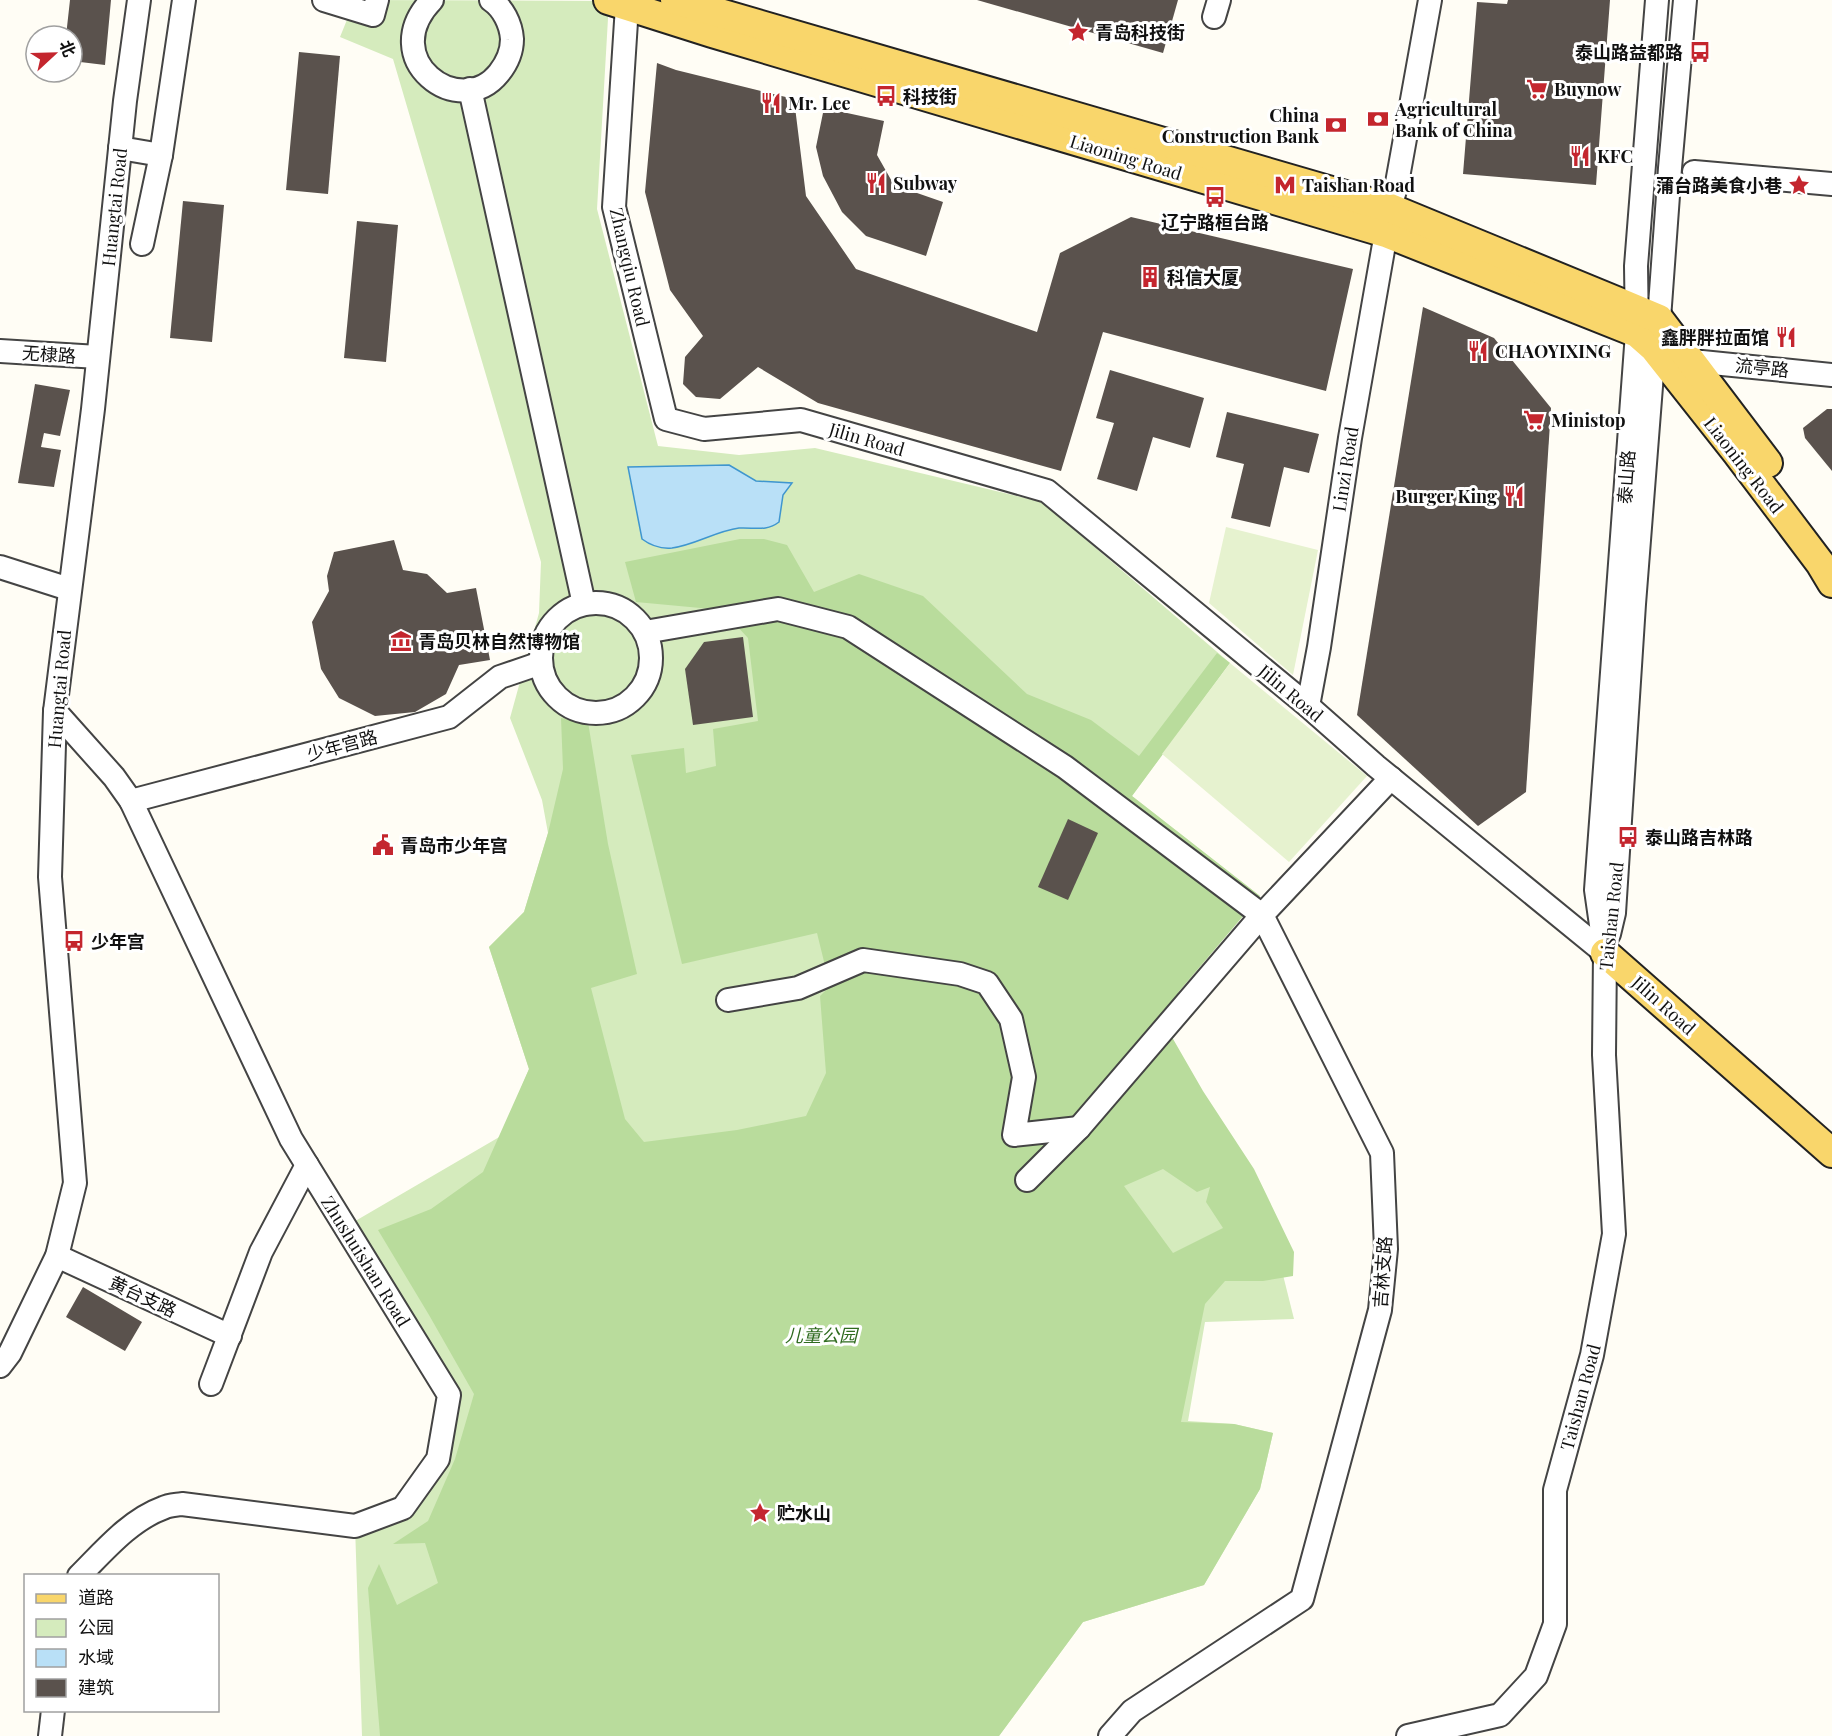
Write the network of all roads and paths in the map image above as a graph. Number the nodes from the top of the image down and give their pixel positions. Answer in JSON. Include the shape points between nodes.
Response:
{"nodes":[{"id":1,"x":139,"y":0,"type":"edge"},
{"id":2,"x":184,"y":0,"type":"edge"},
{"id":3,"x":324,"y":0,"type":"edge"},
{"id":4,"x":376,"y":0,"type":"edge"},
{"id":5,"x":432,"y":0,"type":"edge"},
{"id":6,"x":491,"y":0,"type":"edge"},
{"id":7,"x":675,"y":0,"type":"edge"},
{"id":8,"x":1430,"y":0,"type":"edge"},
{"id":9,"x":1656,"y":0,"type":"edge"},
{"id":10,"x":1685,"y":0,"type":"edge"},
{"id":11,"x":618,"y":3,"type":"edge"},
{"id":12,"x":470,"y":89,"type":"junction"},
{"id":13,"x":120,"y":148,"type":"junction"},
{"id":14,"x":161,"y":154,"type":"junction"},
{"id":15,"x":1694,"y":172,"type":"dead end"},
{"id":16,"x":1832,"y":184,"type":"edge"},
{"id":17,"x":1388,"y":220,"type":"junction"},
{"id":18,"x":142,"y":244,"type":"dead end"},
{"id":19,"x":1647,"y":328,"type":"junction"},
{"id":20,"x":0,"y":351,"type":"edge"},
{"id":21,"x":98,"y":357,"type":"junction"},
{"id":22,"x":1692,"y":361,"type":"junction"},
{"id":23,"x":1832,"y":375,"type":"edge"},
{"id":24,"x":666,"y":418,"type":"joint"},
{"id":25,"x":1832,"y":549,"type":"edge"},
{"id":26,"x":0,"y":567,"type":"edge"},
{"id":27,"x":1832,"y":583,"type":"edge"},
{"id":28,"x":69,"y":589,"type":"junction"},
{"id":29,"x":584,"y":604,"type":"junction"},
{"id":30,"x":645,"y":632,"type":"junction"},
{"id":31,"x":541,"y":663,"type":"junction"},
{"id":32,"x":1308,"y":706,"type":"junction"},
{"id":33,"x":55,"y":711,"type":"junction"},
{"id":34,"x":1391,"y":778,"type":"junction"},
{"id":35,"x":131,"y":801,"type":"junction"},
{"id":36,"x":1262,"y":915,"type":"junction"},
{"id":37,"x":1605,"y":953,"type":"junction"},
{"id":38,"x":728,"y":1000,"type":"dead end"},
{"id":39,"x":1079,"y":1128,"type":"junction"},
{"id":40,"x":1832,"y":1153,"type":"edge"},
{"id":41,"x":307,"y":1165,"type":"junction"},
{"id":42,"x":1027,"y":1180,"type":"dead end"},
{"id":43,"x":57,"y":1256,"type":"junction"},
{"id":44,"x":230,"y":1336,"type":"junction"},
{"id":45,"x":0,"y":1366,"type":"edge"},
{"id":46,"x":211,"y":1384,"type":"dead end"},
{"id":47,"x":81,"y":1574,"type":"edge"},
{"id":48,"x":52,"y":1712,"type":"edge"},
{"id":49,"x":50,"y":1736,"type":"edge"},
{"id":50,"x":1110,"y":1736,"type":"edge"},
{"id":51,"x":1408,"y":1736,"type":"edge"}],
"edges":[{"from":1,"to":13,"type":"street","name":"Huangtai Road"},
{"from":2,"to":14,"type":"street"},
{"from":3,"to":4,"type":"street","via":[[373,15]]},
{"from":5,"to":12,"type":"street","via":[[414,25],[415,57],[434,82],[448,88]]},
{"from":6,"to":12,"type":"street","via":[[506,16],[512,32],[512,49],[495,78]]},
{"from":7,"to":17,"type":"main road","name":"Liaoning Road"},
{"from":8,"to":17,"type":"street","name":"Linzi Road"},
{"from":9,"to":19,"type":"street","via":[[1636,266]]},
{"from":10,"to":19,"type":"street","name":"Taishan Road","via":[[1670,168]]},
{"from":11,"to":17,"type":"main road","name":"Liaoning Road","via":[[712,33]]},
{"from":11,"to":24,"type":"street","name":"Zhangqiu Road","via":[[614,207]]},
{"from":12,"to":29,"type":"street"},
{"from":13,"to":14,"type":"street"},
{"from":13,"to":21,"type":"street","name":"Huangtai Road"},
{"from":14,"to":18,"type":"street"},
{"from":15,"to":16,"type":"street"},
{"from":17,"to":19,"type":"main road","name":"Liaoning Road"},
{"from":17,"to":32,"type":"street","name":"Linzi Road"},
{"from":19,"to":22,"type":"main road","name":"Liaoning Road"},
{"from":19,"to":27,"type":"main road","name":"Liaoning Road"},
{"from":19,"to":37,"type":"street","name":"Taishan Road","via":[[1614,913]]},
{"from":20,"to":21,"type":"street","name":"无棣路"},
{"from":21,"to":28,"type":"street","name":"Huangtai Road"},
{"from":22,"to":23,"type":"street","name":"流亭路"},
{"from":22,"to":25,"type":"main road","name":"Liaoning Road"},
{"from":24,"to":32,"type":"street","name":"Jilin Road","via":[[704,429],[801,420],[1047,491]]},
{"from":26,"to":28,"type":"street"},
{"from":28,"to":33,"type":"street","name":"Huangtai Road"},
{"from":29,"to":30,"type":"street","via":[[602,603],[619,608]]},
{"from":29,"to":31,"type":"street","via":[[557,619],[542,647]]},
{"from":30,"to":31,"type":"street","via":[[651,649],[646,684],[636,698],[621,708],[586,713],[569,707],[555,696]]},
{"from":30,"to":36,"type":"street","via":[[778,609],[848,627],[1065,767]]},
{"from":31,"to":35,"type":"street","name":"少年宫路","via":[[500,677],[449,717]]},
{"from":32,"to":34,"type":"street","name":"Jilin Road"},
{"from":33,"to":35,"type":"street","name":"Zhushuishan Road"},
{"from":33,"to":43,"type":"street","name":"Huangtai Road","via":[[50,877],[75,1183]]},
{"from":34,"to":36,"type":"street"},
{"from":34,"to":37,"type":"street","name":"Jilin Road"},
{"from":35,"to":41,"type":"street","name":"Zhushuishan Road","via":[[291,1139]]},
{"from":36,"to":39,"type":"street"},
{"from":36,"to":50,"type":"street","name":"吉林支路","via":[[1382,1153],[1386,1249],[1380,1310],[1302,1599],[1132,1711]]},
{"from":37,"to":40,"type":"main road","name":"Jilin Road"},
{"from":37,"to":51,"type":"street","name":"Taishan Road","via":[[1604,1055],[1614,1234],[1592,1355],[1555,1490],[1555,1624],[1536,1676],[1500,1715]]},
{"from":38,"to":39,"type":"street","via":[[798,988],[863,960],[960,974],[987,983],[1011,1019],[1024,1077],[1014,1135]]},
{"from":39,"to":42,"type":"street"},
{"from":41,"to":44,"type":"street","via":[[261,1252]]},
{"from":41,"to":47,"type":"street","name":"Zhushuishan Road","via":[[449,1395],[438,1459],[403,1508],[356,1526],[182,1504],[164,1507],[114,1541]]},
{"from":43,"to":44,"type":"street","name":"黄台支路"},
{"from":43,"to":45,"type":"street","name":"Huangtai Road"},
{"from":44,"to":46,"type":"street"},
{"from":48,"to":49,"type":"street"}]}
